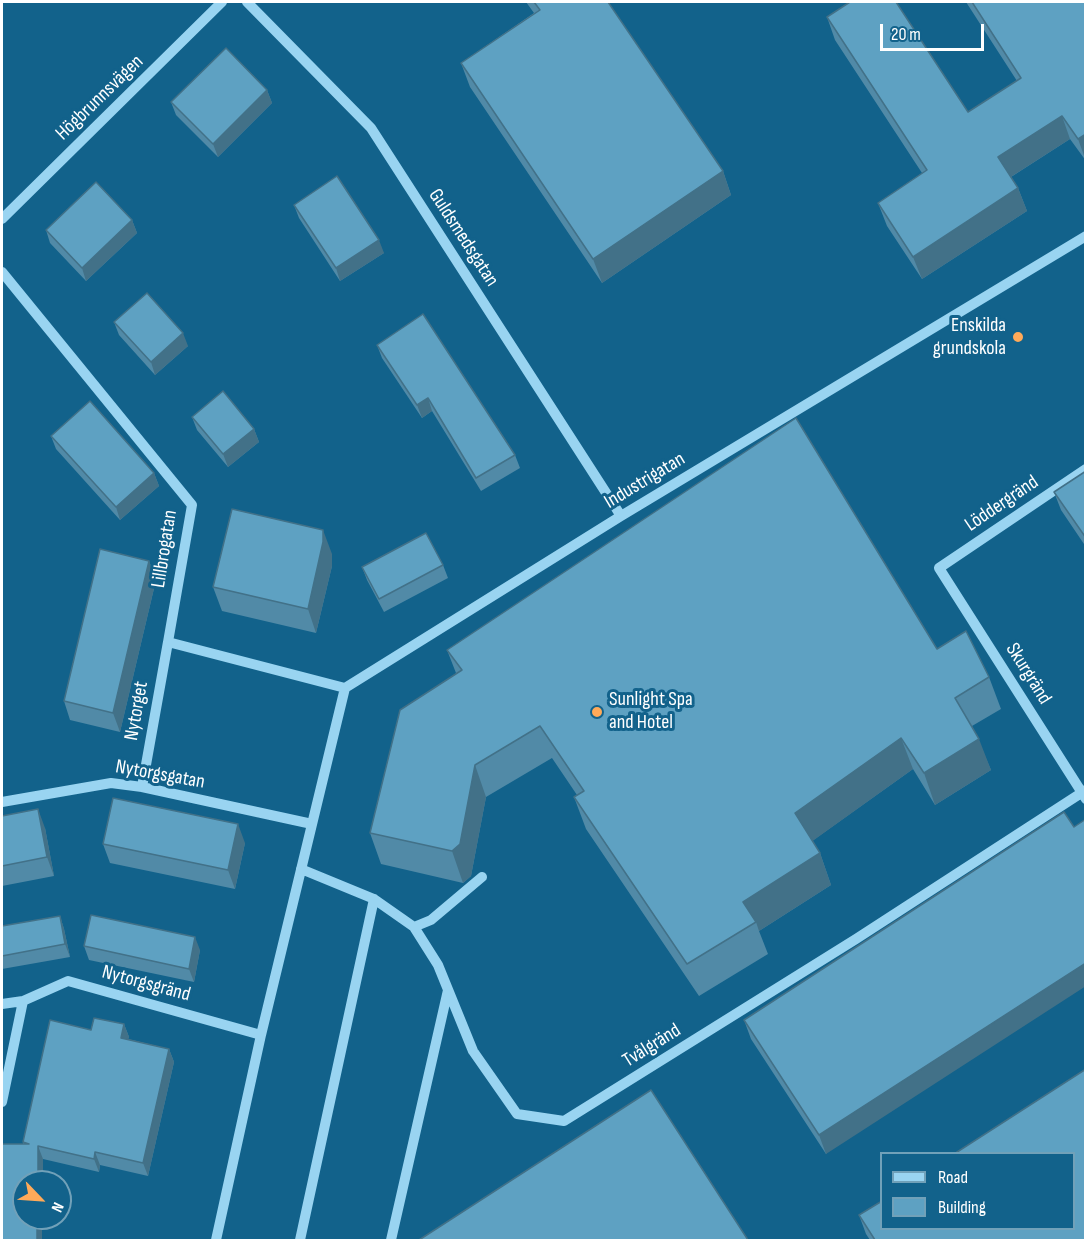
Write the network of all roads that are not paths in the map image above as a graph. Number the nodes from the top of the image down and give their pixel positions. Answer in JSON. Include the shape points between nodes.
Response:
{"nodes":[{"id":1,"x":222,"y":2,"type":"edge"},
{"id":2,"x":247,"y":2,"type":"edge"},
{"id":3,"x":2,"y":219,"type":"edge"},
{"id":4,"x":1086,"y":237,"type":"edge"},
{"id":5,"x":2,"y":272,"type":"edge"},
{"id":6,"x":1086,"y":469,"type":"edge"},
{"id":7,"x":621,"y":516,"type":"junction"},
{"id":8,"x":939,"y":568,"type":"joint"},
{"id":9,"x":168,"y":642,"type":"junction"},
{"id":10,"x":345,"y":688,"type":"junction"},
{"id":11,"x":142,"y":787,"type":"junction"},
{"id":12,"x":1084,"y":794,"type":"edge"},
{"id":13,"x":2,"y":802,"type":"edge"},
{"id":14,"x":312,"y":824,"type":"junction"},
{"id":15,"x":301,"y":869,"type":"junction"},
{"id":16,"x":482,"y":877,"type":"dead end"},
{"id":17,"x":374,"y":899,"type":"junction"},
{"id":18,"x":414,"y":927,"type":"junction"},
{"id":19,"x":448,"y":990,"type":"junction"},
{"id":20,"x":22,"y":1001,"type":"junction"},
{"id":21,"x":2,"y":1004,"type":"edge"},
{"id":22,"x":261,"y":1035,"type":"junction"},
{"id":23,"x":2,"y":1102,"type":"edge"},
{"id":24,"x":216,"y":1240,"type":"edge"},
{"id":25,"x":300,"y":1240,"type":"edge"},
{"id":26,"x":391,"y":1240,"type":"edge"}],
"edges":[{"from":1,"to":3,"type":"street","name":"Högbrunnsvägen"},
{"from":2,"to":7,"type":"street","name":"Guldsmedsgatan","via":[[371,128]]},
{"from":4,"to":7,"type":"street","name":"Industrigatan"},
{"from":5,"to":9,"type":"street","name":"Lillbrogatan","via":[[192,505]]},
{"from":6,"to":8,"type":"street","name":"Löddergränd"},
{"from":7,"to":10,"type":"street","name":"Industrigatan"},
{"from":8,"to":12,"type":"street","name":"Skurgränd"},
{"from":9,"to":10,"type":"street"},
{"from":9,"to":11,"type":"street","name":"Nytorget"},
{"from":10,"to":14,"type":"street"},
{"from":11,"to":13,"type":"street","name":"Nytorgsgatan","via":[[111,783]]},
{"from":11,"to":14,"type":"street","name":"Nytorgsgatan"},
{"from":12,"to":19,"type":"street","name":"Tvålgränd","via":[[564,1121],[517,1114],[473,1051]]},
{"from":14,"to":15,"type":"street"},
{"from":15,"to":17,"type":"street","name":"Tvålgränd"},
{"from":15,"to":22,"type":"street"},
{"from":16,"to":18,"type":"street","via":[[431,920]]},
{"from":17,"to":18,"type":"street","name":"Tvålgränd"},
{"from":17,"to":25,"type":"street"},
{"from":18,"to":19,"type":"street","name":"Tvålgränd","via":[[438,965]]},
{"from":19,"to":26,"type":"street"},
{"from":20,"to":21,"type":"street","name":"Nytorgsgränd"},
{"from":20,"to":22,"type":"street","name":"Nytorgsgränd","via":[[68,981]]},
{"from":20,"to":23,"type":"street"},
{"from":22,"to":24,"type":"street"}]}
